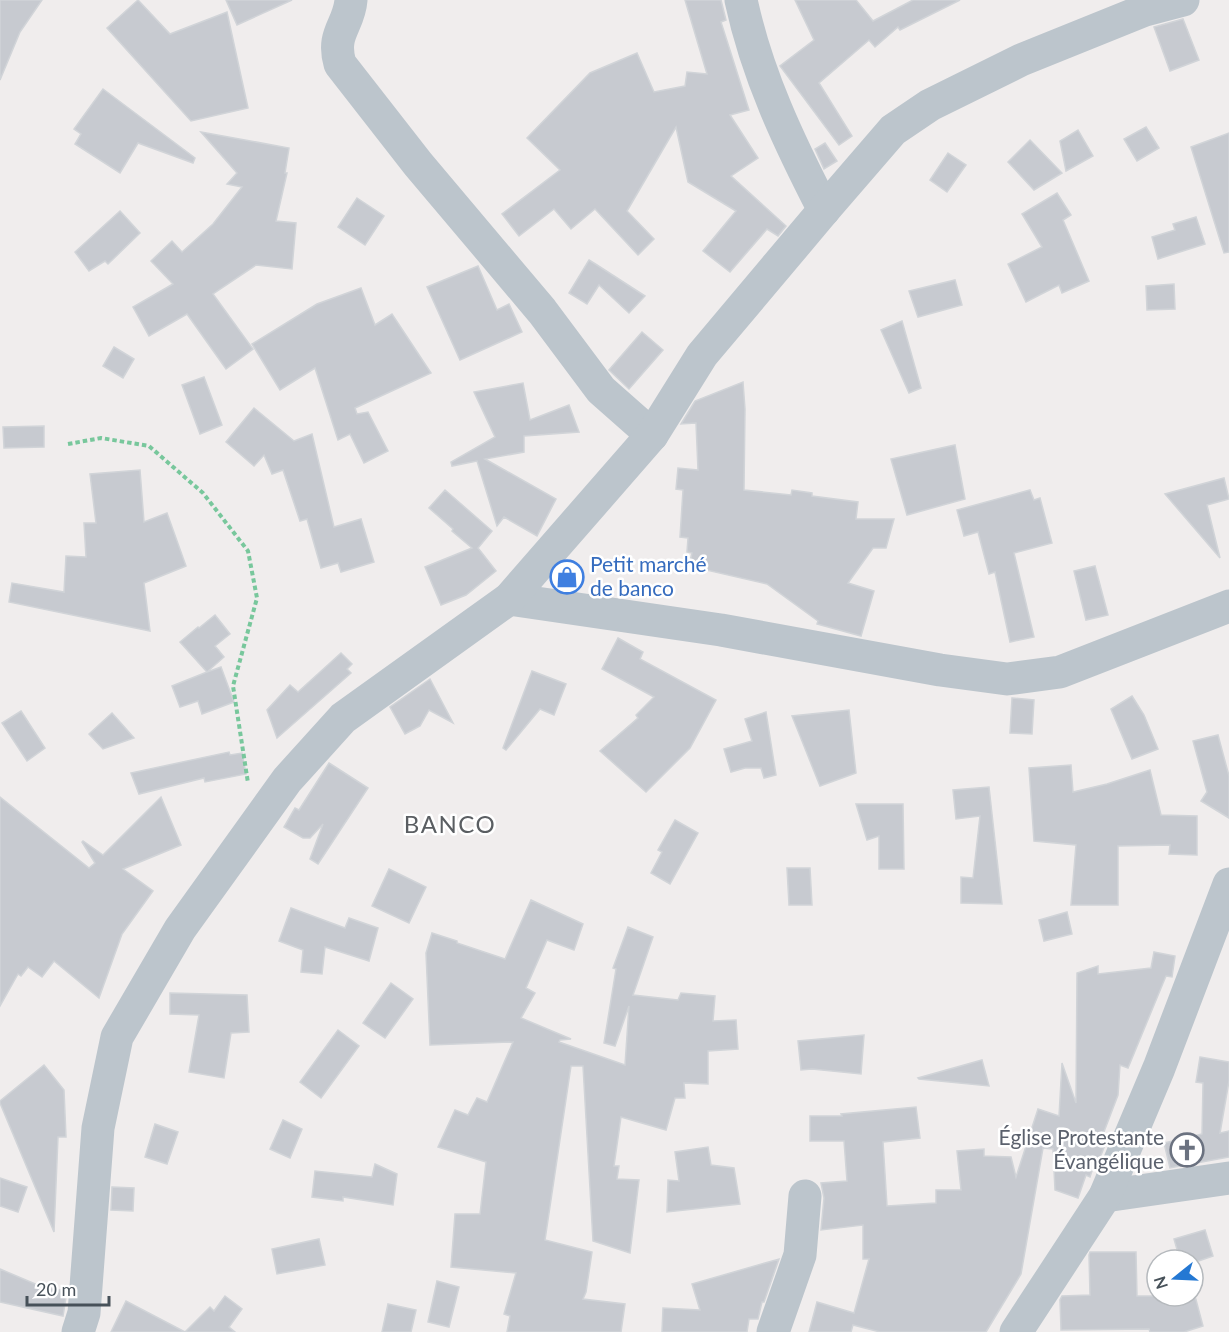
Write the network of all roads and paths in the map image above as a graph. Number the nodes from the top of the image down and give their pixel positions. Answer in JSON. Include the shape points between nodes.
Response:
{"nodes":[{"id":1,"x":351,"y":0,"type":"edge"},
{"id":2,"x":741,"y":0,"type":"edge"},
{"id":3,"x":1183,"y":0,"type":"edge"},
{"id":4,"x":824,"y":210,"type":"junction"},
{"id":5,"x":652,"y":435,"type":"junction"},
{"id":6,"x":68,"y":444,"type":"dead end"},
{"id":7,"x":509,"y":599,"type":"junction"},
{"id":8,"x":1229,"y":606,"type":"edge"},
{"id":9,"x":254,"y":826,"type":"junction"},
{"id":10,"x":1229,"y":884,"type":"edge"},
{"id":11,"x":1229,"y":1178,"type":"edge"},
{"id":12,"x":805,"y":1196,"type":"dead end"},
{"id":13,"x":1105,"y":1196,"type":"junction"},
{"id":14,"x":78,"y":1332,"type":"edge"},
{"id":15,"x":773,"y":1332,"type":"edge"},
{"id":16,"x":1016,"y":1332,"type":"edge"}],
"edges":[{"from":1,"to":5,"type":"street","via":[[338,38],[340,64],[542,311],[600,390]]},
{"from":2,"to":4,"type":"street","via":[[762,78]]},
{"from":3,"to":4,"type":"street","via":[[1145,10],[1021,60],[930,105],[893,130]]},
{"from":4,"to":5,"type":"street","via":[[702,355]]},
{"from":5,"to":7,"type":"street"},
{"from":6,"to":9,"type":"path","via":[[101,438],[149,446],[202,493],[248,551],[257,598],[233,686]]},
{"from":7,"to":8,"type":"street","via":[[721,630],[1006,679],[1060,672]]},
{"from":7,"to":9,"type":"street","via":[[343,718],[287,780]]},
{"from":9,"to":14,"type":"street","via":[[180,929],[117,1037],[98,1128],[84,1313]]},
{"from":10,"to":13,"type":"street"},
{"from":11,"to":13,"type":"street"},
{"from":12,"to":15,"type":"street","via":[[800,1255]]},
{"from":13,"to":16,"type":"street"}]}
